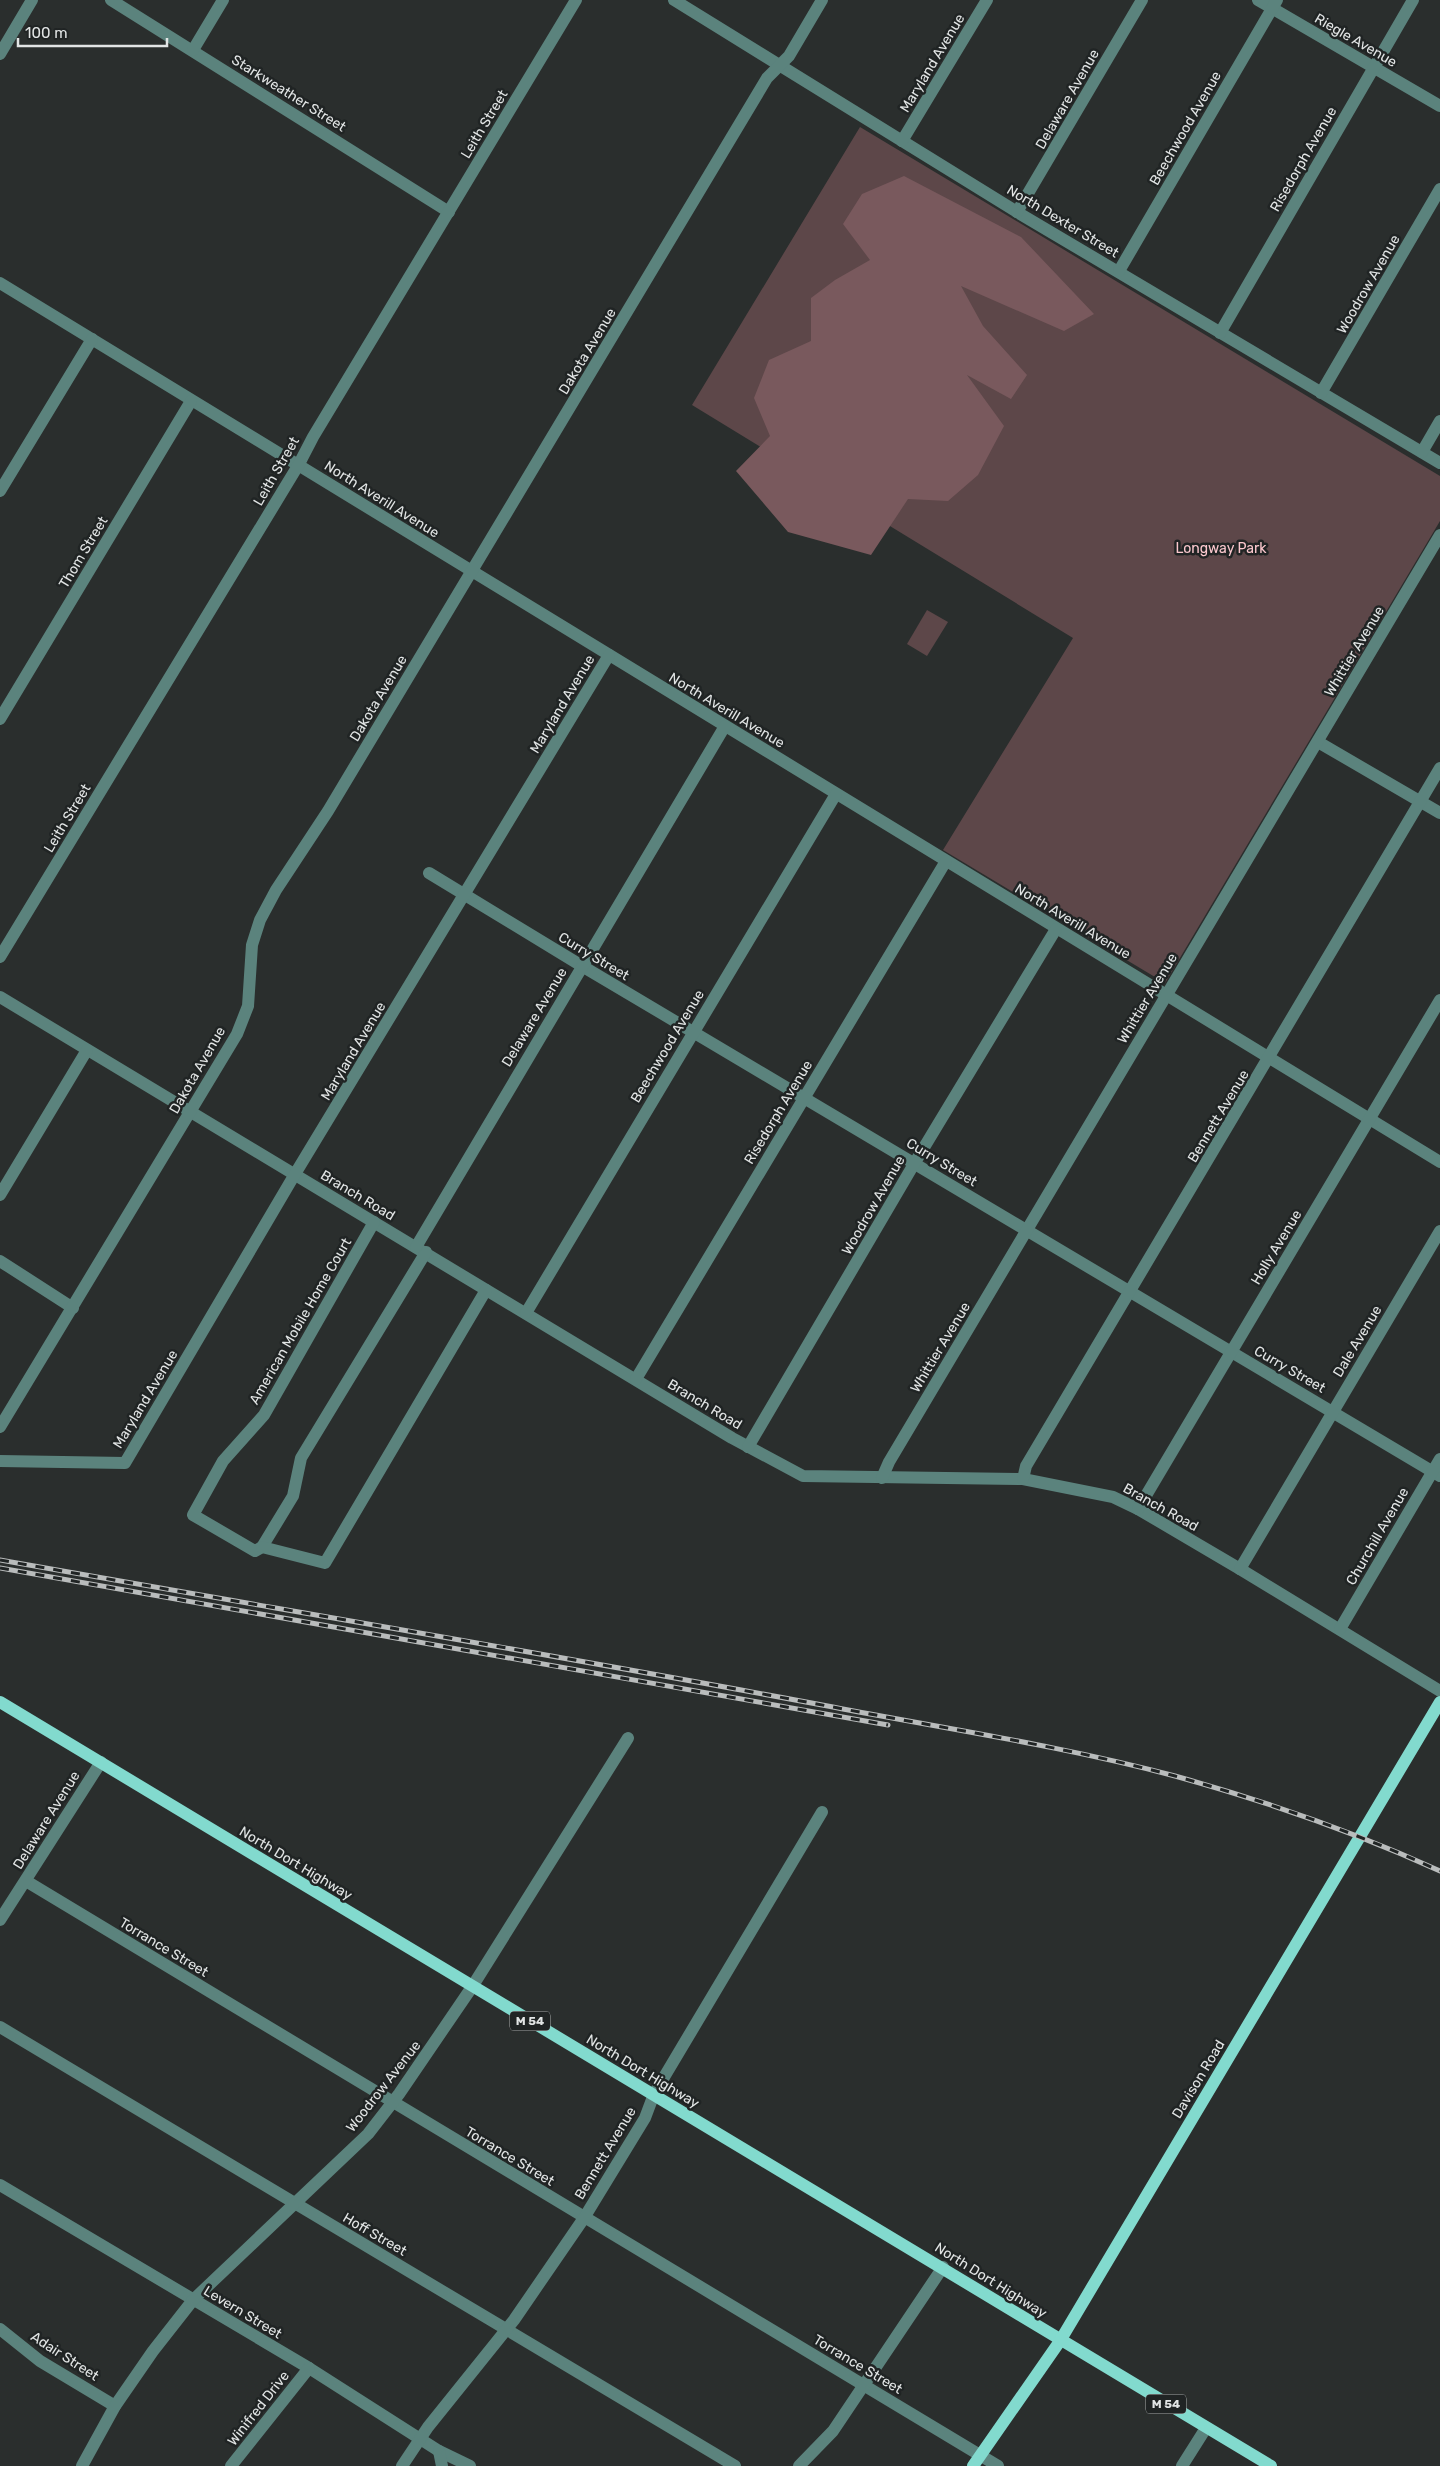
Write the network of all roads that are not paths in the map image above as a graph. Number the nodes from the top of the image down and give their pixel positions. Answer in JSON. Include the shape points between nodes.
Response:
{"nodes":[{"id":1,"x":32,"y":0,"type":"edge"},
{"id":2,"x":111,"y":0,"type":"edge"},
{"id":3,"x":223,"y":0,"type":"edge"},
{"id":4,"x":576,"y":0,"type":"edge"},
{"id":5,"x":674,"y":0,"type":"edge"},
{"id":6,"x":822,"y":0,"type":"edge"},
{"id":7,"x":987,"y":0,"type":"edge"},
{"id":8,"x":1142,"y":0,"type":"edge"},
{"id":9,"x":1258,"y":0,"type":"edge"},
{"id":10,"x":1413,"y":0,"type":"edge"},
{"id":11,"x":1275,"y":4,"type":"edge"},
{"id":12,"x":193,"y":50,"type":"junction"},
{"id":13,"x":0,"y":54,"type":"edge"},
{"id":14,"x":780,"y":64,"type":"junction"},
{"id":15,"x":1373,"y":68,"type":"junction"},
{"id":16,"x":1440,"y":106,"type":"edge"},
{"id":17,"x":902,"y":141,"type":"junction"},
{"id":18,"x":1440,"y":189,"type":"edge"},
{"id":19,"x":449,"y":212,"type":"junction"},
{"id":20,"x":1017,"y":212,"type":"junction"},
{"id":21,"x":1119,"y":271,"type":"junction"},
{"id":22,"x":0,"y":283,"type":"edge"},
{"id":23,"x":1220,"y":333,"type":"junction"},
{"id":24,"x":92,"y":339,"type":"junction"},
{"id":25,"x":1322,"y":393,"type":"junction"},
{"id":26,"x":191,"y":401,"type":"junction"},
{"id":27,"x":1440,"y":421,"type":"edge"},
{"id":28,"x":1422,"y":452,"type":"junction"},
{"id":29,"x":1440,"y":463,"type":"edge"},
{"id":30,"x":299,"y":464,"type":"junction"},
{"id":31,"x":0,"y":491,"type":"edge"},
{"id":32,"x":1440,"y":535,"type":"edge"},
{"id":33,"x":472,"y":572,"type":"junction"},
{"id":34,"x":609,"y":656,"type":"junction"},
{"id":35,"x":0,"y":719,"type":"edge"},
{"id":36,"x":725,"y":726,"type":"junction"},
{"id":37,"x":1318,"y":742,"type":"junction"},
{"id":38,"x":1440,"y":768,"type":"edge"},
{"id":39,"x":836,"y":794,"type":"junction"},
{"id":40,"x":1420,"y":801,"type":"junction"},
{"id":41,"x":1440,"y":813,"type":"edge"},
{"id":42,"x":946,"y":861,"type":"junction"},
{"id":43,"x":429,"y":873,"type":"dead end"},
{"id":44,"x":465,"y":895,"type":"junction"},
{"id":45,"x":1056,"y":929,"type":"junction"},
{"id":46,"x":0,"y":957,"type":"edge"},
{"id":47,"x":582,"y":966,"type":"junction"},
{"id":48,"x":1166,"y":995,"type":"junction"},
{"id":49,"x":0,"y":998,"type":"edge"},
{"id":50,"x":1440,"y":1000,"type":"edge"},
{"id":51,"x":693,"y":1032,"type":"junction"},
{"id":52,"x":87,"y":1050,"type":"junction"},
{"id":53,"x":1269,"y":1059,"type":"junction"},
{"id":54,"x":804,"y":1097,"type":"junction"},
{"id":55,"x":191,"y":1112,"type":"junction"},
{"id":56,"x":1369,"y":1119,"type":"junction"},
{"id":57,"x":1440,"y":1162,"type":"edge"},
{"id":58,"x":914,"y":1164,"type":"junction"},
{"id":59,"x":295,"y":1174,"type":"junction"},
{"id":60,"x":0,"y":1195,"type":"edge"},
{"id":61,"x":374,"y":1222,"type":"junction"},
{"id":62,"x":1027,"y":1230,"type":"junction"},
{"id":63,"x":1440,"y":1231,"type":"edge"},
{"id":64,"x":421,"y":1250,"type":"junction"},
{"id":65,"x":0,"y":1262,"type":"edge"},
{"id":66,"x":486,"y":1290,"type":"junction"},
{"id":67,"x":1130,"y":1292,"type":"junction"},
{"id":68,"x":73,"y":1308,"type":"junction"},
{"id":69,"x":526,"y":1313,"type":"junction"},
{"id":70,"x":1231,"y":1352,"type":"junction"},
{"id":71,"x":636,"y":1379,"type":"junction"},
{"id":72,"x":1333,"y":1411,"type":"junction"},
{"id":73,"x":0,"y":1427,"type":"edge"},
{"id":74,"x":748,"y":1447,"type":"junction"},
{"id":75,"x":1440,"y":1459,"type":"edge"},
{"id":76,"x":0,"y":1461,"type":"edge"},
{"id":77,"x":1436,"y":1474,"type":"edge"},
{"id":78,"x":882,"y":1478,"type":"junction"},
{"id":79,"x":1024,"y":1479,"type":"junction"},
{"id":80,"x":1138,"y":1509,"type":"junction"},
{"id":81,"x":262,"y":1547,"type":"junction"},
{"id":82,"x":1240,"y":1569,"type":"junction"},
{"id":83,"x":1340,"y":1629,"type":"junction"},
{"id":84,"x":1440,"y":1691,"type":"edge"},
{"id":85,"x":0,"y":1702,"type":"edge"},
{"id":86,"x":1440,"y":1702,"type":"edge"},
{"id":87,"x":628,"y":1738,"type":"dead end"},
{"id":88,"x":101,"y":1762,"type":"junction"},
{"id":89,"x":822,"y":1812,"type":"dead end"},
{"id":90,"x":26,"y":1881,"type":"junction"},
{"id":91,"x":0,"y":1920,"type":"edge"},
{"id":92,"x":472,"y":1988,"type":"junction"},
{"id":93,"x":0,"y":2026,"type":"edge"},
{"id":94,"x":654,"y":2094,"type":"junction"},
{"id":95,"x":392,"y":2103,"type":"junction"},
{"id":96,"x":0,"y":2185,"type":"edge"},
{"id":97,"x":295,"y":2204,"type":"junction"},
{"id":98,"x":584,"y":2218,"type":"junction"},
{"id":99,"x":944,"y":2267,"type":"junction"},
{"id":100,"x":193,"y":2300,"type":"junction"},
{"id":101,"x":0,"y":2329,"type":"edge"},
{"id":102,"x":508,"y":2329,"type":"junction"},
{"id":103,"x":1060,"y":2341,"type":"junction"},
{"id":104,"x":309,"y":2368,"type":"junction"},
{"id":105,"x":863,"y":2385,"type":"junction"},
{"id":106,"x":115,"y":2406,"type":"junction"},
{"id":107,"x":1206,"y":2428,"type":"junction"},
{"id":108,"x":421,"y":2438,"type":"junction"},
{"id":109,"x":439,"y":2451,"type":"junction"},
{"id":110,"x":977,"y":2461,"type":"edge"},
{"id":111,"x":82,"y":2466,"type":"edge"},
{"id":112,"x":231,"y":2466,"type":"edge"},
{"id":113,"x":402,"y":2466,"type":"edge"},
{"id":114,"x":442,"y":2466,"type":"edge"},
{"id":115,"x":470,"y":2466,"type":"edge"},
{"id":116,"x":735,"y":2466,"type":"edge"},
{"id":117,"x":799,"y":2466,"type":"edge"},
{"id":118,"x":998,"y":2466,"type":"edge"},
{"id":119,"x":1182,"y":2466,"type":"edge"},
{"id":120,"x":1271,"y":2466,"type":"edge"}],
"edges":[{"from":1,"to":13,"type":"street"},
{"from":2,"to":12,"type":"street","name":"Starkweather Street"},
{"from":3,"to":12,"type":"street"},
{"from":4,"to":19,"type":"street","name":"Leith Street"},
{"from":5,"to":14,"type":"street","name":"North Dexter Street"},
{"from":6,"to":14,"type":"street","name":"Dakota Avenue","via":[[789,56]]},
{"from":7,"to":17,"type":"street","name":"Maryland Avenue"},
{"from":8,"to":20,"type":"street","name":"Delaware Avenue"},
{"from":9,"to":11,"type":"street","name":"Riegle Avenue"},
{"from":10,"to":15,"type":"street","name":"Risedorph Avenue"},
{"from":11,"to":15,"type":"street","name":"Riegle Avenue"},
{"from":11,"to":21,"type":"street","name":"Beechwood Avenue"},
{"from":12,"to":19,"type":"street","name":"Starkweather Street"},
{"from":14,"to":17,"type":"street","name":"North Dexter Street"},
{"from":14,"to":33,"type":"street","name":"Dakota Avenue","via":[[767,78]]},
{"from":15,"to":16,"type":"street","name":"Riegle Avenue"},
{"from":15,"to":23,"type":"street","name":"Risedorph Avenue"},
{"from":17,"to":20,"type":"street","name":"North Dexter Street"},
{"from":18,"to":25,"type":"street","name":"Woodrow Avenue"},
{"from":19,"to":30,"type":"street","name":"Leith Street"},
{"from":20,"to":21,"type":"street","name":"North Dexter Street"},
{"from":21,"to":23,"type":"street","name":"North Dexter Street"},
{"from":22,"to":24,"type":"street","name":"North Averill Avenue"},
{"from":23,"to":25,"type":"street","name":"North Dexter Street"},
{"from":24,"to":26,"type":"street","name":"North Averill Avenue"},
{"from":24,"to":31,"type":"street"},
{"from":25,"to":28,"type":"street","name":"North Dexter Street"},
{"from":26,"to":30,"type":"street","name":"North Averill Avenue"},
{"from":26,"to":35,"type":"street","name":"Thom Street"},
{"from":27,"to":28,"type":"street"},
{"from":28,"to":29,"type":"street","name":"North Dexter Street"},
{"from":30,"to":33,"type":"street","name":"North Averill Avenue"},
{"from":30,"to":46,"type":"street","name":"Leith Street"},
{"from":32,"to":37,"type":"street","name":"Whittier Avenue"},
{"from":33,"to":34,"type":"street","name":"North Averill Avenue"},
{"from":33,"to":55,"type":"street","name":"Dakota Avenue","via":[[260,920],[252,945],[248,1006],[237,1034]]},
{"from":34,"to":36,"type":"street","name":"North Averill Avenue"},
{"from":34,"to":44,"type":"street","name":"Maryland Avenue"},
{"from":36,"to":39,"type":"street","name":"North Averill Avenue"},
{"from":36,"to":47,"type":"street","name":"Delaware Avenue"},
{"from":37,"to":40,"type":"street"},
{"from":37,"to":48,"type":"street","name":"Whittier Avenue"},
{"from":38,"to":40,"type":"street","name":"Bennett Avenue"},
{"from":39,"to":42,"type":"street","name":"North Averill Avenue"},
{"from":39,"to":51,"type":"street","name":"Beechwood Avenue"},
{"from":40,"to":41,"type":"street"},
{"from":40,"to":53,"type":"street","name":"Bennett Avenue"},
{"from":42,"to":45,"type":"street","name":"North Averill Avenue"},
{"from":42,"to":54,"type":"street","name":"Risedorph Avenue"},
{"from":43,"to":44,"type":"street","name":"Curry Street"},
{"from":44,"to":47,"type":"street","name":"Curry Street"},
{"from":44,"to":59,"type":"street","name":"Maryland Avenue"},
{"from":45,"to":48,"type":"street","name":"North Averill Avenue"},
{"from":45,"to":58,"type":"street","name":"Woodrow Avenue"},
{"from":47,"to":51,"type":"street","name":"Curry Street"},
{"from":47,"to":64,"type":"street","name":"Delaware Avenue"},
{"from":48,"to":53,"type":"street","name":"North Averill Avenue"},
{"from":48,"to":62,"type":"street","name":"Whittier Avenue"},
{"from":49,"to":52,"type":"street","name":"Branch Road"},
{"from":50,"to":56,"type":"street","name":"Holly Avenue"},
{"from":51,"to":54,"type":"street","name":"Curry Street"},
{"from":51,"to":69,"type":"street","name":"Beechwood Avenue"},
{"from":52,"to":55,"type":"street","name":"Branch Road"},
{"from":52,"to":60,"type":"street"},
{"from":53,"to":56,"type":"street","name":"North Averill Avenue"},
{"from":53,"to":67,"type":"street","name":"Bennett Avenue"},
{"from":54,"to":58,"type":"street","name":"Curry Street"},
{"from":54,"to":71,"type":"street","name":"Risedorph Avenue"},
{"from":55,"to":59,"type":"street","name":"Branch Road"},
{"from":55,"to":68,"type":"street","name":"Dakota Avenue"},
{"from":56,"to":57,"type":"street","name":"North Averill Avenue"},
{"from":56,"to":70,"type":"street","name":"Holly Avenue"},
{"from":58,"to":62,"type":"street","name":"Curry Street"},
{"from":58,"to":74,"type":"street","name":"Woodrow Avenue"},
{"from":59,"to":61,"type":"street","name":"Branch Road"},
{"from":59,"to":76,"type":"street","name":"Maryland Avenue","via":[[125,1463]]},
{"from":61,"to":64,"type":"street","name":"Branch Road"},
{"from":61,"to":81,"type":"street","name":"American Mobile Home Court","via":[[264,1415],[223,1461],[193,1515],[255,1551]]},
{"from":62,"to":67,"type":"street","name":"Curry Street"},
{"from":62,"to":78,"type":"street","name":"Whittier Avenue"},
{"from":63,"to":72,"type":"street","name":"Dale Avenue"},
{"from":64,"to":66,"type":"street","name":"Branch Road"},
{"from":64,"to":81,"type":"street","via":[[301,1458],[293,1496]]},
{"from":65,"to":68,"type":"street"},
{"from":66,"to":69,"type":"street","name":"Branch Road"},
{"from":66,"to":81,"type":"street","name":"American Mobile Home Court","via":[[325,1563]]},
{"from":67,"to":70,"type":"street","name":"Curry Street"},
{"from":67,"to":79,"type":"street","name":"Bennett Avenue","via":[[1026,1466]]},
{"from":68,"to":73,"type":"street","name":"Dakota Avenue"},
{"from":69,"to":71,"type":"street","name":"Branch Road"},
{"from":70,"to":72,"type":"street","name":"Curry Street"},
{"from":70,"to":80,"type":"street","name":"Holly Avenue"},
{"from":71,"to":74,"type":"street","name":"Branch Road"},
{"from":72,"to":77,"type":"street","name":"Curry Street"},
{"from":72,"to":82,"type":"street","name":"Dale Avenue"},
{"from":74,"to":78,"type":"street","name":"Branch Road","via":[[803,1476]]},
{"from":75,"to":77,"type":"street","name":"Churchill Avenue"},
{"from":77,"to":83,"type":"street","name":"Churchill Avenue"},
{"from":78,"to":79,"type":"street","name":"Branch Road"},
{"from":79,"to":80,"type":"street","name":"Branch Road","via":[[1113,1497]]},
{"from":80,"to":82,"type":"street","name":"Branch Road"},
{"from":82,"to":83,"type":"street","name":"Branch Road"},
{"from":83,"to":84,"type":"street","name":"Branch Road"},
{"from":85,"to":88,"type":"main road","name":"North Dort Highway","number":"M 54"},
{"from":86,"to":103,"type":"main road","name":"Davison Road"},
{"from":87,"to":92,"type":"street","name":"Woodrow Avenue"},
{"from":88,"to":90,"type":"street","name":"Delaware Avenue"},
{"from":88,"to":92,"type":"main road","name":"North Dort Highway","number":"M 54"},
{"from":89,"to":94,"type":"street","name":"Bennett Avenue"},
{"from":90,"to":91,"type":"street","name":"Delaware Avenue"},
{"from":90,"to":95,"type":"street","name":"Torrance Street"},
{"from":92,"to":94,"type":"main road","name":"North Dort Highway","number":"M 54"},
{"from":92,"to":95,"type":"street","name":"Woodrow Avenue"},
{"from":93,"to":97,"type":"street","name":"Hoff Street"},
{"from":94,"to":98,"type":"street","name":"Bennett Avenue","via":[[645,2118]]},
{"from":94,"to":99,"type":"main road","name":"North Dort Highway","number":"M 54"},
{"from":95,"to":97,"type":"street","name":"Woodrow Avenue","via":[[368,2134]]},
{"from":95,"to":98,"type":"street","name":"Torrance Street"},
{"from":96,"to":100,"type":"street","name":"Levern Street"},
{"from":97,"to":100,"type":"street","name":"Woodrow Avenue"},
{"from":97,"to":102,"type":"street","name":"Hoff Street"},
{"from":98,"to":102,"type":"street","name":"Bennett Avenue"},
{"from":98,"to":105,"type":"street","name":"Torrance Street"},
{"from":99,"to":103,"type":"main road","name":"North Dort Highway","number":"M 54"},
{"from":99,"to":105,"type":"street"},
{"from":100,"to":104,"type":"street","name":"Levern Street"},
{"from":100,"to":106,"type":"street","name":"Woodrow Avenue","via":[[153,2350]]},
{"from":101,"to":106,"type":"street","name":"Adair Street","via":[[40,2361]]},
{"from":102,"to":108,"type":"street","name":"Bennett Avenue"},
{"from":102,"to":116,"type":"street","name":"Hoff Street"},
{"from":103,"to":107,"type":"main road","name":"North Dort Highway","number":"M 54"},
{"from":103,"to":110,"type":"main road","name":"Davison Road"},
{"from":104,"to":108,"type":"street","name":"Levern Street"},
{"from":104,"to":112,"type":"street","name":"Winifred Drive"},
{"from":105,"to":110,"type":"street","name":"Torrance Street"},
{"from":105,"to":117,"type":"street","via":[[833,2431]]},
{"from":106,"to":111,"type":"street","name":"Woodrow Avenue"},
{"from":107,"to":119,"type":"street"},
{"from":107,"to":120,"type":"main road","name":"North Dort Highway","number":"M 54"},
{"from":108,"to":109,"type":"street","name":"Levern Street"},
{"from":108,"to":113,"type":"street","name":"Bennett Avenue"},
{"from":109,"to":114,"type":"street"},
{"from":109,"to":115,"type":"street","name":"Levern Street"},
{"from":110,"to":118,"type":"street","name":"Torrance Street"}]}
